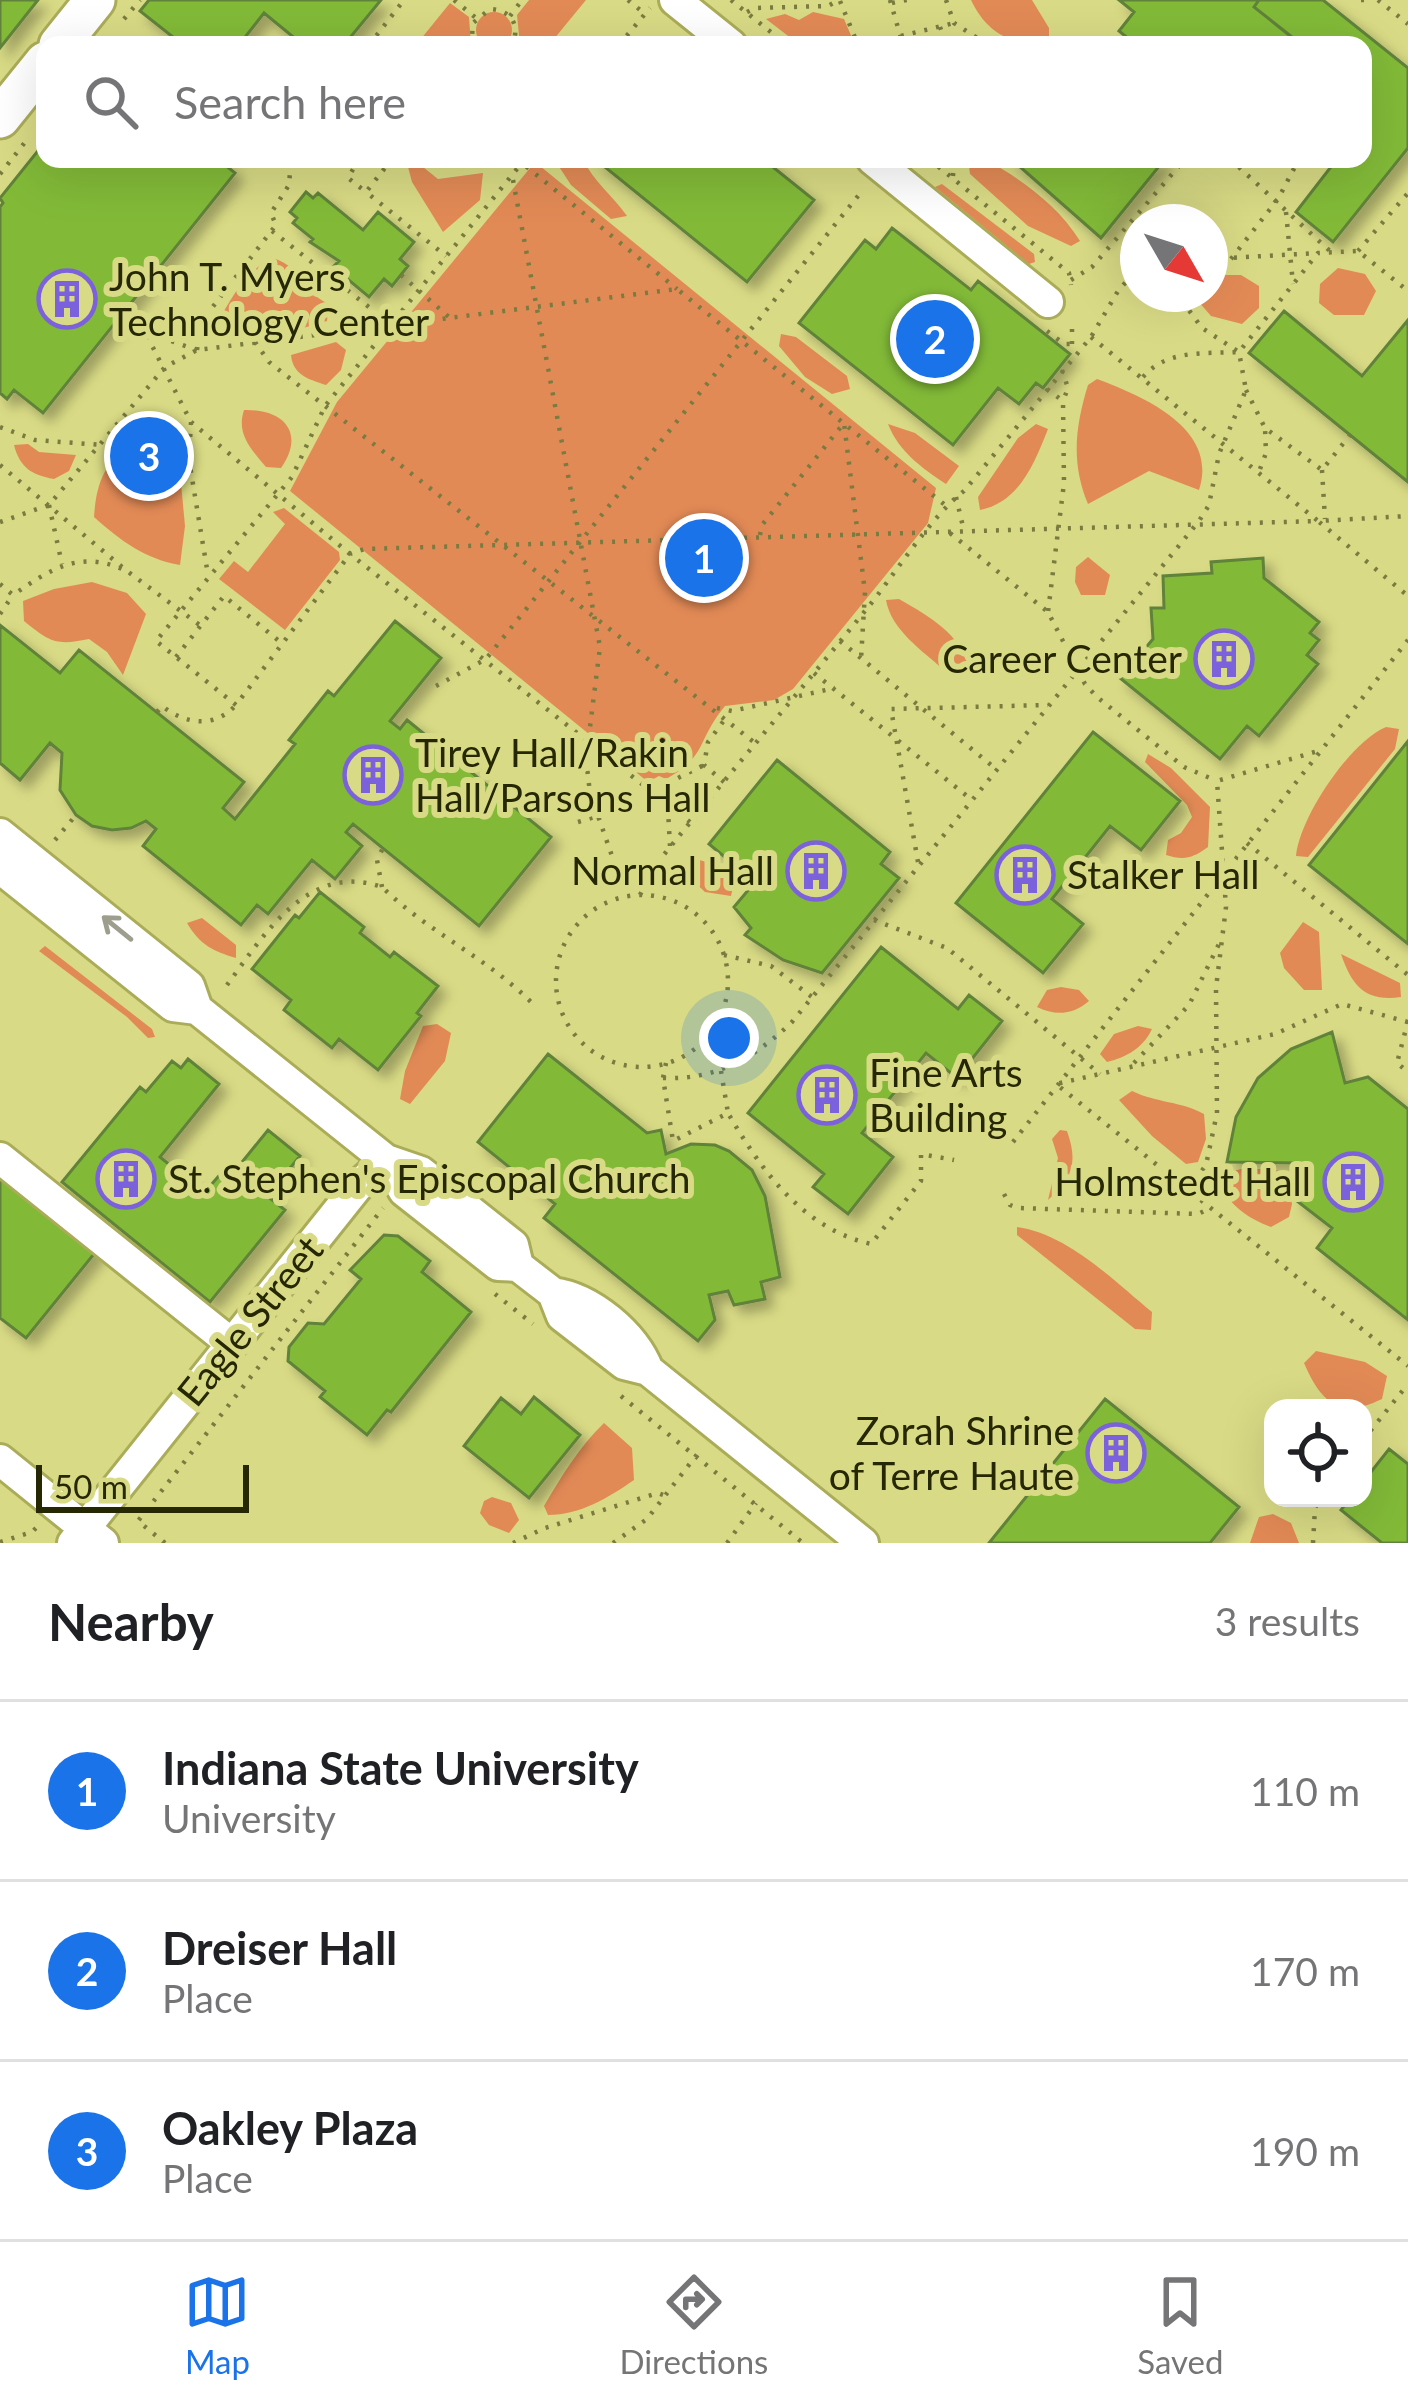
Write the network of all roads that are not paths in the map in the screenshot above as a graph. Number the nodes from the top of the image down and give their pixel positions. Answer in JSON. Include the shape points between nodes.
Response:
{"nodes":[{"id":1,"x":95,"y":0,"type":"edge"},
{"id":2,"x":675,"y":0,"type":"edge"},
{"id":3,"x":65,"y":36,"type":"edge"},
{"id":4,"x":720,"y":36,"type":"edge"},
{"id":5,"x":36,"y":82,"type":"edge"},
{"id":6,"x":15,"y":127,"type":"edge"},
{"id":7,"x":862,"y":171,"type":"edge"},
{"id":8,"x":1063,"y":285,"type":"road end"},
{"id":9,"x":4,"y":858,"type":"edge"},
{"id":10,"x":0,"y":1158,"type":"edge"},
{"id":11,"x":386,"y":1160,"type":"junction"},
{"id":12,"x":232,"y":1344,"type":"junction"},
{"id":13,"x":0,"y":1460,"type":"edge"},
{"id":14,"x":87,"y":1538,"type":"edge"},
{"id":15,"x":863,"y":1543,"type":"edge"}],
"edges":[{"from":1,"to":3,"type":"main road"},
{"from":2,"to":4,"type":"street"},
{"from":5,"to":6,"type":"main road"},
{"from":7,"to":8,"type":"street"},
{"from":9,"to":11,"type":"street","via":[[189,986],[197,1009]]},
{"from":10,"to":12,"type":"street"},
{"from":11,"to":12,"type":"street","name":"Eagle Street"},
{"from":11,"to":15,"type":"street","via":[[404,1191],[498,1265],[518,1266],[553,1293],[562,1316],[624,1364],[648,1370]]},
{"from":12,"to":14,"type":"street","name":"Eagle Street"},
{"from":13,"to":14,"type":"street"}]}
